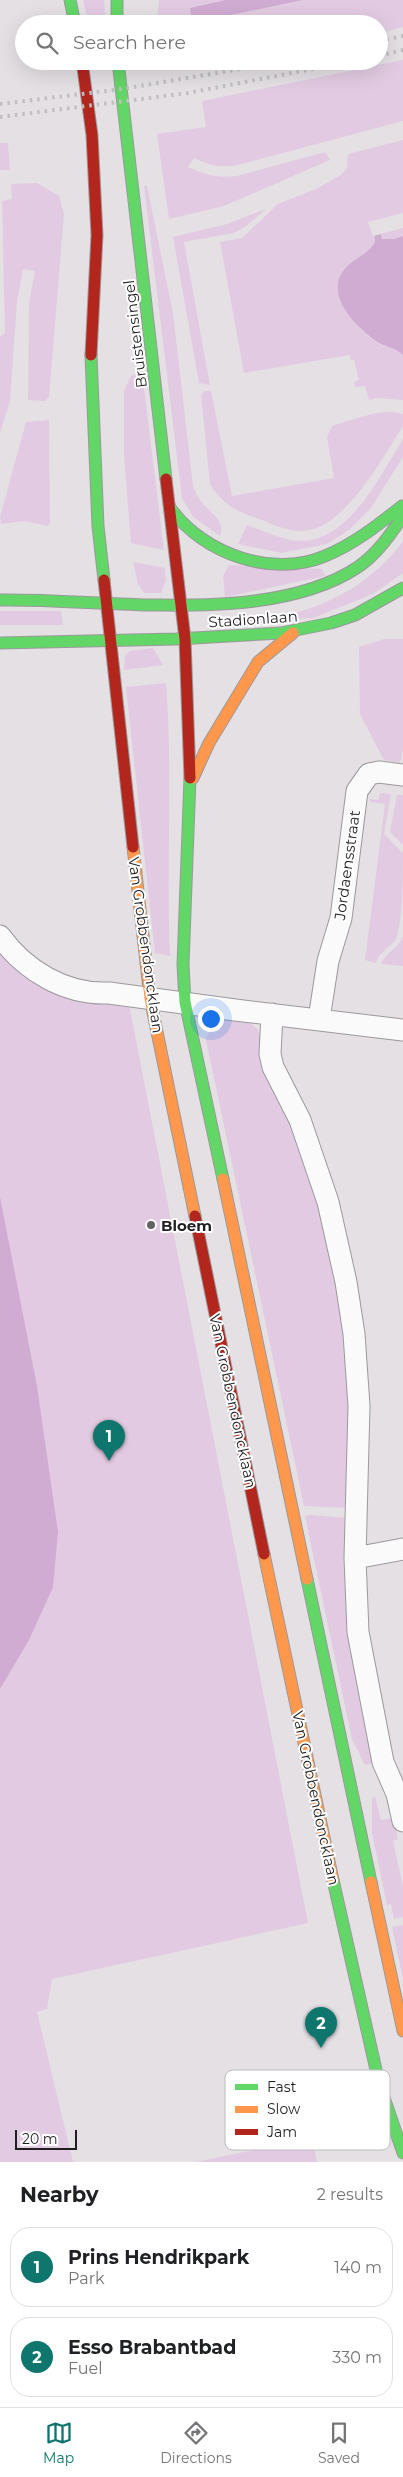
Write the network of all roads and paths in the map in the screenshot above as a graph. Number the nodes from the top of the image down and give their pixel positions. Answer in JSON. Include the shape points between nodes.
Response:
{"nodes":[{"id":1,"x":70,"y":0,"type":"edge"},
{"id":2,"x":117,"y":0,"type":"edge"},
{"id":3,"x":73,"y":15,"type":"edge"},
{"id":4,"x":117,"y":15,"type":"edge"},
{"id":5,"x":83,"y":70,"type":"edge"},
{"id":6,"x":119,"y":70,"type":"edge"},
{"id":7,"x":403,"y":505,"type":"edge"},
{"id":8,"x":171,"y":509,"type":"junction"},
{"id":9,"x":403,"y":516,"type":"edge"},
{"id":10,"x":403,"y":588,"type":"edge"},
{"id":11,"x":0,"y":600,"type":"edge"},
{"id":12,"x":105,"y":603,"type":"junction"},
{"id":13,"x":182,"y":604,"type":"junction"},
{"id":14,"x":292,"y":633,"type":"junction"},
{"id":15,"x":185,"y":639,"type":"junction"},
{"id":16,"x":110,"y":641,"type":"junction"},
{"id":17,"x":0,"y":643,"type":"edge"},
{"id":18,"x":403,"y":775,"type":"edge"},
{"id":19,"x":190,"y":784,"type":"junction"},
{"id":20,"x":0,"y":936,"type":"edge"},
{"id":21,"x":150,"y":998,"type":"junction"},
{"id":22,"x":185,"y":1002,"type":"junction"},
{"id":23,"x":272,"y":1014,"type":"junction"},
{"id":24,"x":319,"y":1019,"type":"junction"},
{"id":25,"x":403,"y":1030,"type":"edge"},
{"id":26,"x":403,"y":1549,"type":"edge"},
{"id":27,"x":355,"y":1558,"type":"junction"},
{"id":28,"x":400,"y":1793,"type":"edge"},
{"id":29,"x":403,"y":1821,"type":"edge"},
{"id":30,"x":403,"y":2031,"type":"edge"},
{"id":31,"x":376,"y":2070,"type":"edge"},
{"id":32,"x":390,"y":2115,"type":"edge"},
{"id":33,"x":403,"y":2153,"type":"edge"}],
"edges":[{"from":1,"to":3,"type":"main road"},
{"from":2,"to":4,"type":"main road"},
{"from":5,"to":12,"type":"main road","via":[[92,135],[96,226],[90,366],[97,517]]},
{"from":6,"to":8,"type":"main road","name":"Bruistensingel"},
{"from":7,"to":8,"type":"main road","via":[[350,544],[321,559],[284,565],[257,562],[221,550],[192,533]]},
{"from":8,"to":13,"type":"main road","name":"Bruistensingel"},
{"from":9,"to":13,"type":"main road","name":"Stadionlaan","via":[[385,544],[371,558],[307,592],[274,601]]},
{"from":10,"to":14,"type":"main road","name":"Stadionlaan","via":[[351,618]]},
{"from":11,"to":12,"type":"main road"},
{"from":12,"to":13,"type":"main road"},
{"from":12,"to":16,"type":"main road"},
{"from":13,"to":15,"type":"main road","name":"Bruistensingel"},
{"from":14,"to":15,"type":"main road","name":"Stadionlaan"},
{"from":14,"to":19,"type":"main road","via":[[258,662]]},
{"from":15,"to":16,"type":"main road"},
{"from":15,"to":19,"type":"main road","name":"Van Grobbendoncklaan"},
{"from":16,"to":17,"type":"main road"},
{"from":16,"to":21,"type":"main road","name":"Van Grobbendoncklaan"},
{"from":18,"to":24,"type":"street","name":"Jordaensstraat","via":[[369,774],[357,791],[341,918],[328,961]]},
{"from":19,"to":22,"type":"main road","name":"Van Grobbendoncklaan","via":[[183,965]]},
{"from":20,"to":21,"type":"street","via":[[24,964],[48,979],[97,993]]},
{"from":21,"to":22,"type":"street"},
{"from":21,"to":31,"type":"main road","name":"Van Grobbendoncklaan"},
{"from":22,"to":23,"type":"street"},
{"from":22,"to":30,"type":"main road","name":"Van Grobbendoncklaan"},
{"from":23,"to":24,"type":"street"},
{"from":23,"to":27,"type":"street","via":[[270,1054],[273,1067],[300,1120],[328,1202],[341,1255],[354,1334],[359,1449]]},
{"from":24,"to":25,"type":"street"},
{"from":26,"to":27,"type":"street"},
{"from":27,"to":28,"type":"street","via":[[358,1632],[383,1762]]},
{"from":28,"to":29,"type":"street"},
{"from":32,"to":33,"type":"main road","name":"Van Grobbendoncklaan"}]}
